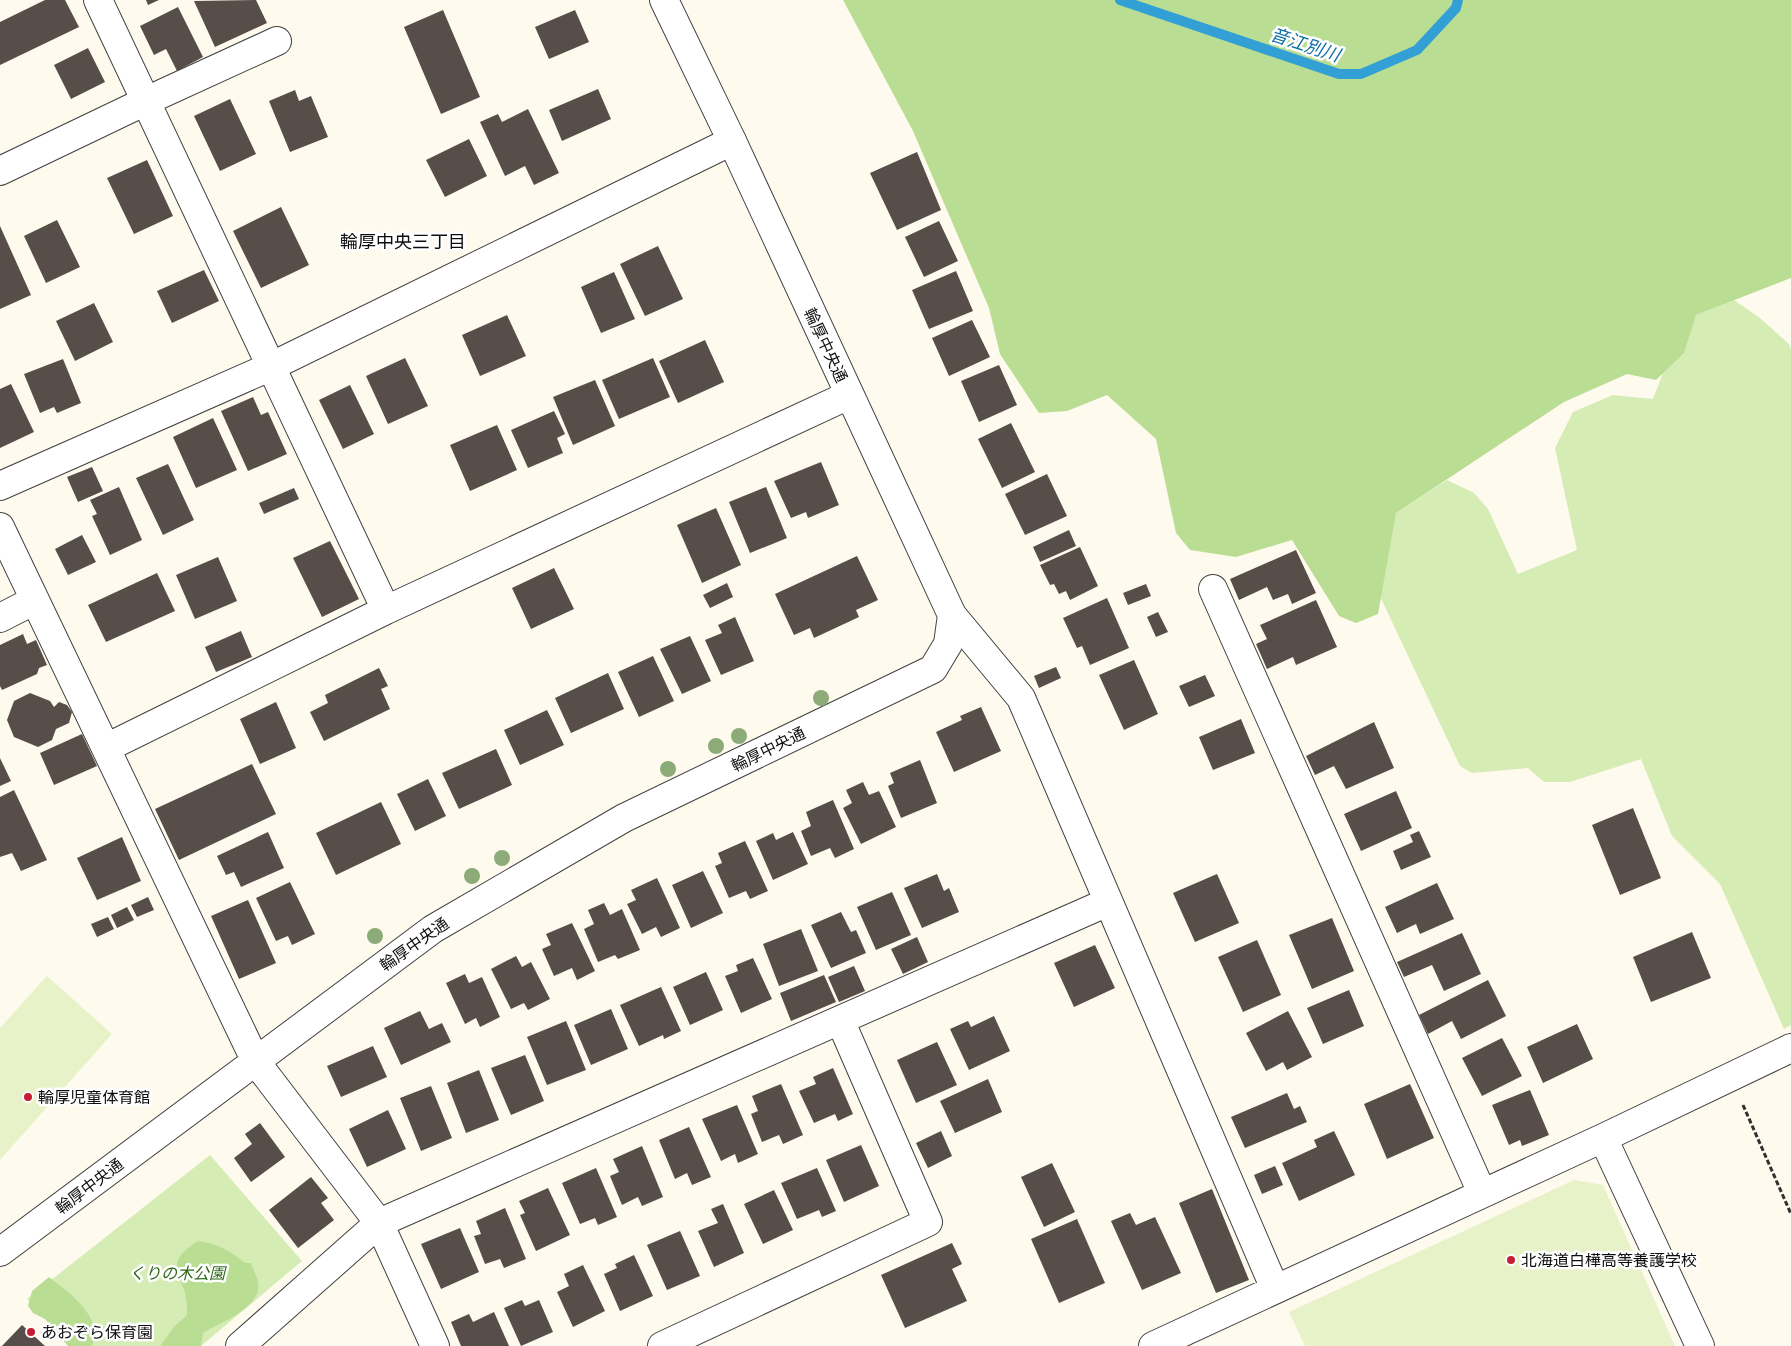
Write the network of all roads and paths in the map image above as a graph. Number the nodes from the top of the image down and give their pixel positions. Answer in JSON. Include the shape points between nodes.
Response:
{"nodes":[{"id":1,"x":98,"y":0,"type":"edge"},
{"id":2,"x":664,"y":0,"type":"edge"},
{"id":3,"x":277,"y":41,"type":"dead end"},
{"id":4,"x":146,"y":101,"type":"junction"},
{"id":5,"x":732,"y":141,"type":"junction"},
{"id":6,"x":0,"y":171,"type":"edge"},
{"id":7,"x":272,"y":366,"type":"junction"},
{"id":8,"x":849,"y":395,"type":"junction"},
{"id":9,"x":0,"y":486,"type":"edge"},
{"id":10,"x":0,"y":528,"type":"edge"},
{"id":11,"x":1213,"y":589,"type":"dead end"},
{"id":12,"x":35,"y":600,"type":"junction"},
{"id":13,"x":386,"y":610,"type":"junction"},
{"id":14,"x":952,"y":615,"type":"junction"},
{"id":15,"x":0,"y":618,"type":"edge"},
{"id":16,"x":106,"y":748,"type":"junction"},
{"id":17,"x":1108,"y":902,"type":"junction"},
{"id":18,"x":840,"y":1020,"type":"junction"},
{"id":19,"x":1791,"y":1048,"type":"edge"},
{"id":20,"x":256,"y":1062,"type":"junction"},
{"id":21,"x":1730,"y":1077,"type":"junction"},
{"id":22,"x":1602,"y":1138,"type":"junction"},
{"id":23,"x":1482,"y":1193,"type":"junction"},
{"id":24,"x":1791,"y":1214,"type":"edge"},
{"id":25,"x":379,"y":1223,"type":"junction"},
{"id":26,"x":0,"y":1252,"type":"edge"},
{"id":27,"x":1275,"y":1289,"type":"junction"},
{"id":28,"x":240,"y":1346,"type":"edge"},
{"id":29,"x":436,"y":1346,"type":"edge"},
{"id":30,"x":662,"y":1346,"type":"edge"},
{"id":31,"x":1153,"y":1346,"type":"edge"},
{"id":32,"x":1700,"y":1346,"type":"edge"}],
"edges":[{"from":1,"to":4,"type":"street"},
{"from":2,"to":5,"type":"street","name":"輪厚中央通"},
{"from":3,"to":4,"type":"street"},
{"from":4,"to":6,"type":"street"},
{"from":4,"to":7,"type":"street"},
{"from":5,"to":7,"type":"street"},
{"from":5,"to":8,"type":"street","name":"輪厚中央通"},
{"from":7,"to":9,"type":"street"},
{"from":7,"to":13,"type":"street"},
{"from":8,"to":13,"type":"street"},
{"from":8,"to":14,"type":"street","name":"輪厚中央通"},
{"from":10,"to":12,"type":"street"},
{"from":11,"to":23,"type":"street"},
{"from":12,"to":15,"type":"street"},
{"from":12,"to":16,"type":"street"},
{"from":13,"to":16,"type":"street"},
{"from":14,"to":17,"type":"street","via":[[1021,698]]},
{"from":14,"to":20,"type":"street","name":"輪厚中央通","via":[[948,644],[933,669],[624,818],[433,929]]},
{"from":16,"to":20,"type":"street"},
{"from":17,"to":18,"type":"street"},
{"from":17,"to":27,"type":"street"},
{"from":18,"to":25,"type":"street"},
{"from":18,"to":30,"type":"street","via":[[928,1222]]},
{"from":19,"to":21,"type":"street"},
{"from":20,"to":25,"type":"street"},
{"from":20,"to":26,"type":"street","name":"輪厚中央通"},
{"from":21,"to":22,"type":"street"},
{"from":21,"to":24,"type":"path"},
{"from":22,"to":23,"type":"street"},
{"from":22,"to":32,"type":"street"},
{"from":23,"to":27,"type":"street"},
{"from":25,"to":28,"type":"street"},
{"from":25,"to":29,"type":"street"},
{"from":27,"to":31,"type":"street"}]}
